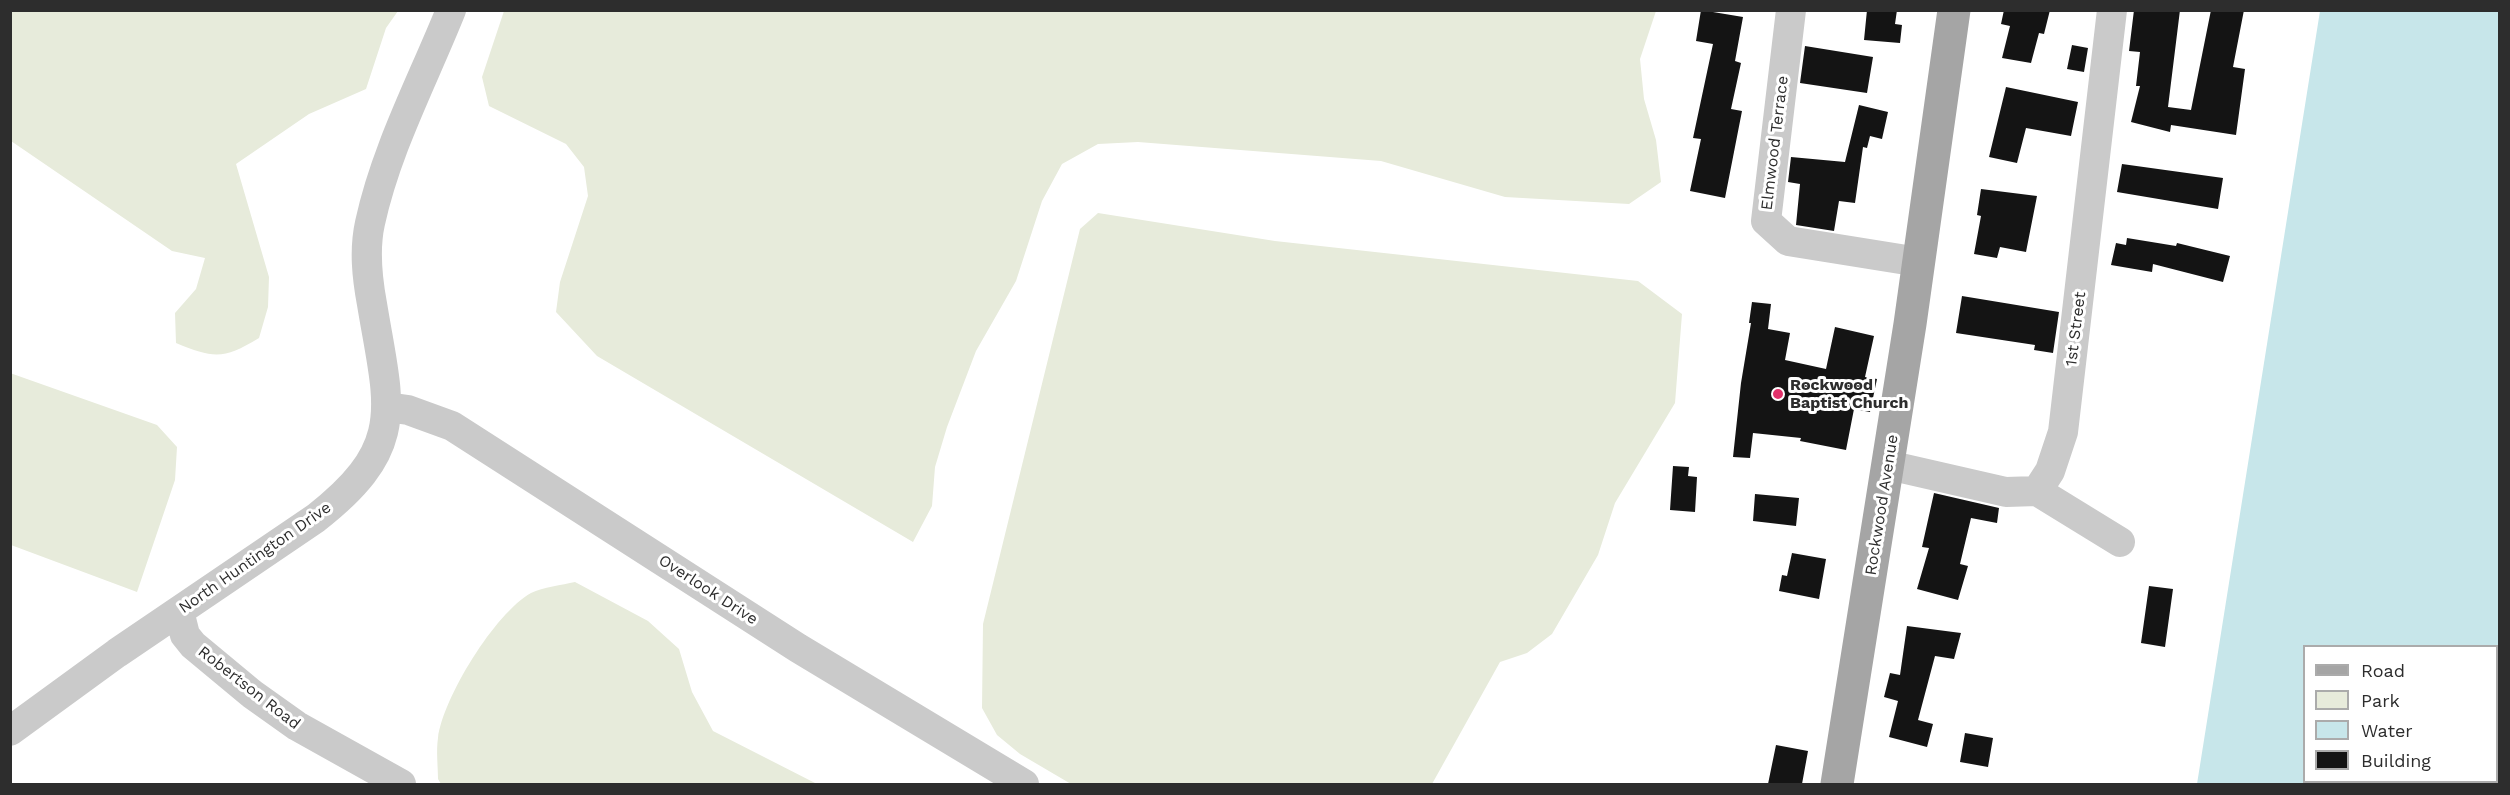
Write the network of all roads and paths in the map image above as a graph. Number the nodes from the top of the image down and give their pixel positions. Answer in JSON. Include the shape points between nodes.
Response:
{"nodes":[{"id":1,"x":451,"y":10,"type":"edge"},
{"id":2,"x":1791,"y":10,"type":"edge"},
{"id":3,"x":1954,"y":10,"type":"edge"},
{"id":4,"x":2112,"y":10,"type":"edge"},
{"id":5,"x":1919,"y":262,"type":"junction"},
{"id":6,"x":387,"y":407,"type":"junction"},
{"id":7,"x":1888,"y":465,"type":"junction"},
{"id":8,"x":2037,"y":491,"type":"junction"},
{"id":9,"x":2120,"y":543,"type":"dead end"},
{"id":10,"x":179,"y":611,"type":"junction"},
{"id":11,"x":10,"y":731,"type":"edge"},
{"id":12,"x":401,"y":784,"type":"edge"},
{"id":13,"x":1024,"y":784,"type":"edge"},
{"id":14,"x":1837,"y":784,"type":"edge"}],
"edges":[{"from":1,"to":6,"type":"street","name":"North Huntington Drive","via":[[388,161],[370,224],[367,277]]},
{"from":2,"to":5,"type":"street","name":"Elmwood Terrace","via":[[1766,221],[1788,241]]},
{"from":3,"to":5,"type":"main road","name":"Rockwood Avenue"},
{"from":4,"to":8,"type":"street","name":"1st Street","via":[[2063,432],[2050,471]]},
{"from":5,"to":7,"type":"main road","name":"Rockwood Avenue"},
{"from":6,"to":10,"type":"street","name":"North Huntington Drive","via":[[373,461],[340,499]]},
{"from":6,"to":13,"type":"street","name":"Overlook Drive","via":[[417,412],[452,426],[798,648]]},
{"from":7,"to":8,"type":"street","via":[[2006,492]]},
{"from":7,"to":14,"type":"main road","name":"Rockwood Avenue"},
{"from":8,"to":9,"type":"street"},
{"from":10,"to":11,"type":"street","name":"North Huntington Drive"},
{"from":10,"to":12,"type":"street","name":"Robertson Road","via":[[185,635],[193,645],[252,694],[297,726]]}]}
